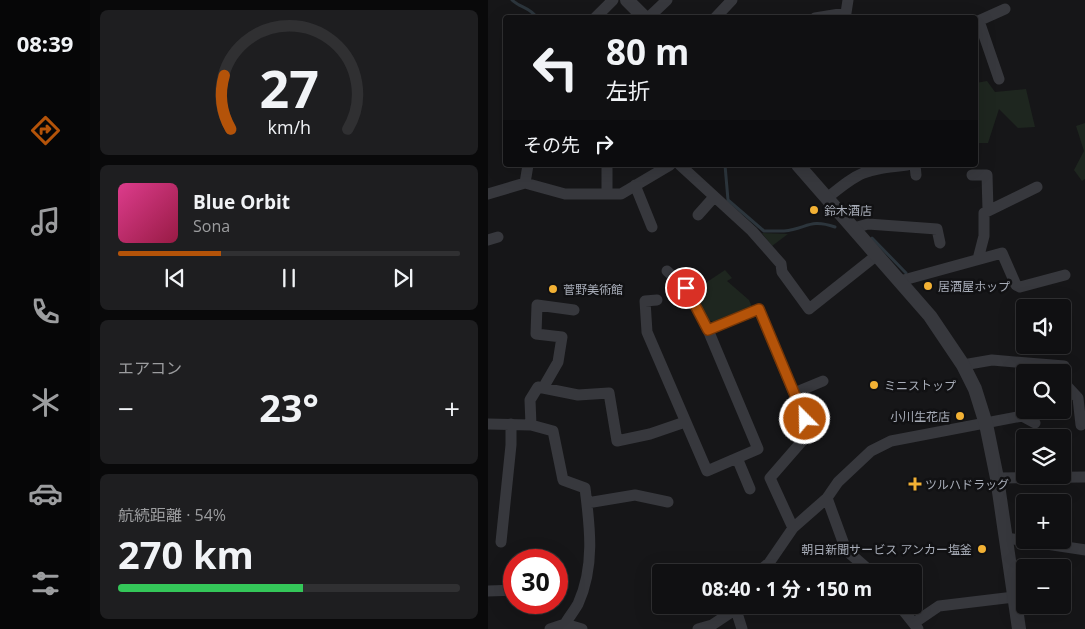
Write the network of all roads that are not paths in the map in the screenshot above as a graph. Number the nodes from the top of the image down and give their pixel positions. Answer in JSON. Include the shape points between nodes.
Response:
{"nodes":[{"id":1,"x":613,"y":0,"type":"edge"},
{"id":2,"x":627,"y":0,"type":"edge"},
{"id":3,"x":667,"y":0,"type":"edge"},
{"id":4,"x":732,"y":0,"type":"edge"},
{"id":5,"x":848,"y":0,"type":"edge"},
{"id":6,"x":1005,"y":9,"type":"dead end"},
{"id":7,"x":598,"y":15,"type":"edge"},
{"id":8,"x":644,"y":15,"type":"edge"},
{"id":9,"x":650,"y":15,"type":"edge"},
{"id":10,"x":718,"y":15,"type":"edge"},
{"id":11,"x":834,"y":15,"type":"edge"},
{"id":12,"x":978,"y":22,"type":"edge"},
{"id":13,"x":978,"y":25,"type":"edge"},
{"id":14,"x":999,"y":79,"type":"dead end"},
{"id":15,"x":528,"y":167,"type":"edge"},
{"id":16,"x":607,"y":167,"type":"edge"},
{"id":17,"x":666,"y":167,"type":"edge"},
{"id":18,"x":682,"y":167,"type":"edge"},
{"id":19,"x":800,"y":167,"type":"edge"},
{"id":20,"x":891,"y":167,"type":"edge"},
{"id":21,"x":972,"y":175,"type":"dead end"},
{"id":22,"x":525,"y":182,"type":"junction"},
{"id":23,"x":635,"y":185,"type":"junction"},
{"id":24,"x":1037,"y":187,"type":"dead end"},
{"id":25,"x":488,"y":194,"type":"edge"},
{"id":26,"x":607,"y":194,"type":"junction"},
{"id":27,"x":714,"y":197,"type":"junction"},
{"id":28,"x":827,"y":198,"type":"junction"},
{"id":29,"x":988,"y":210,"type":"junction"},
{"id":30,"x":698,"y":215,"type":"dead end"},
{"id":31,"x":652,"y":226,"type":"dead end"},
{"id":32,"x":854,"y":228,"type":"junction"},
{"id":33,"x":940,"y":243,"type":"dead end"},
{"id":34,"x":877,"y":255,"type":"junction"},
{"id":35,"x":978,"y":259,"type":"junction"},
{"id":36,"x":667,"y":271,"type":"dead end"},
{"id":37,"x":1065,"y":275,"type":"dead end"},
{"id":38,"x":900,"y":280,"type":"junction"},
{"id":39,"x":645,"y":301,"type":"dead end"},
{"id":40,"x":574,"y":310,"type":"dead end"},
{"id":41,"x":708,"y":330,"type":"junction"},
{"id":42,"x":963,"y":365,"type":"junction"},
{"id":43,"x":823,"y":381,"type":"dead end"},
{"id":44,"x":543,"y":388,"type":"junction"},
{"id":45,"x":794,"y":393,"type":"junction"},
{"id":46,"x":685,"y":422,"type":"junction"},
{"id":47,"x":1035,"y":423,"type":"dead end"},
{"id":48,"x":488,"y":424,"type":"edge"},
{"id":49,"x":511,"y":424,"type":"junction"},
{"id":50,"x":986,"y":424,"type":"junction"},
{"id":51,"x":531,"y":425,"type":"junction"},
{"id":52,"x":1081,"y":425,"type":"dead end"},
{"id":53,"x":737,"y":458,"type":"junction"},
{"id":54,"x":997,"y":478,"type":"junction"},
{"id":55,"x":1086,"y":478,"type":"edge"},
{"id":56,"x":750,"y":489,"type":"dead end"},
{"id":57,"x":827,"y":498,"type":"junction"},
{"id":58,"x":668,"y":502,"type":"dead end"},
{"id":59,"x":587,"y":503,"type":"junction"},
{"id":60,"x":793,"y":528,"type":"junction"},
{"id":61,"x":1006,"y":538,"type":"junction"},
{"id":62,"x":501,"y":542,"type":"dead end"},
{"id":63,"x":1086,"y":550,"type":"edge"},
{"id":64,"x":769,"y":563,"type":"edge"},
{"id":65,"x":862,"y":564,"type":"edge"},
{"id":66,"x":503,"y":590,"type":"edge"},
{"id":67,"x":488,"y":591,"type":"edge"},
{"id":68,"x":1014,"y":597,"type":"junction"},
{"id":69,"x":731,"y":614,"type":"edge"},
{"id":70,"x":740,"y":614,"type":"edge"},
{"id":71,"x":906,"y":614,"type":"edge"},
{"id":72,"x":916,"y":626,"type":"edge"},
{"id":73,"x":565,"y":627,"type":"edge"},
{"id":74,"x":713,"y":627,"type":"edge"},
{"id":75,"x":550,"y":629,"type":"edge"},
{"id":76,"x":582,"y":629,"type":"edge"},
{"id":77,"x":698,"y":629,"type":"edge"},
{"id":78,"x":742,"y":629,"type":"edge"},
{"id":79,"x":1019,"y":629,"type":"edge"}],
"edges":[{"from":1,"to":7,"type":"street"},
{"from":2,"to":8,"type":"street"},
{"from":3,"to":9,"type":"street"},
{"from":4,"to":10,"type":"street"},
{"from":5,"to":11,"type":"street","via":[[846,13]]},
{"from":6,"to":12,"type":"street"},
{"from":13,"to":14,"type":"street"},
{"from":15,"to":22,"type":"street"},
{"from":16,"to":26,"type":"street"},
{"from":17,"to":23,"type":"street"},
{"from":18,"to":27,"type":"street"},
{"from":19,"to":28,"type":"street"},
{"from":20,"to":28,"type":"street","via":[[853,176]]},
{"from":21,"to":29,"type":"street","via":[[987,175]]},
{"from":22,"to":25,"type":"street"},
{"from":22,"to":26,"type":"street","via":[[565,194]]},
{"from":23,"to":26,"type":"street","via":[[621,194]]},
{"from":23,"to":31,"type":"street"},
{"from":24,"to":29,"type":"street"},
{"from":27,"to":30,"type":"street"},
{"from":27,"to":34,"type":"street","via":[[752,230],[781,264],[782,272],[809,309]]},
{"from":28,"to":32,"type":"street"},
{"from":29,"to":35,"type":"street","via":[[984,212],[984,236]]},
{"from":32,"to":33,"type":"street","via":[[868,224],[937,229]]},
{"from":32,"to":34,"type":"street"},
{"from":34,"to":38,"type":"street"},
{"from":35,"to":37,"type":"street","via":[[1002,253],[1020,288]]},
{"from":35,"to":38,"type":"street"},
{"from":36,"to":41,"type":"street","via":[[686,288],[685,296]]},
{"from":38,"to":42,"type":"street","via":[[930,316]]},
{"from":39,"to":46,"type":"street","via":[[647,332]]},
{"from":40,"to":44,"type":"street","via":[[537,305],[536,334],[562,337],[558,362]]},
{"from":41,"to":45,"type":"street","via":[[759,309]]},
{"from":41,"to":53,"type":"street","via":[[758,449]]},
{"from":42,"to":50,"type":"street","via":[[977,394]]},
{"from":42,"to":52,"type":"street","via":[[992,360],[1064,366],[1065,384],[1078,398]]},
{"from":43,"to":45,"type":"street"},
{"from":44,"to":46,"type":"street","via":[[578,395],[610,393],[617,441]]},
{"from":44,"to":51,"type":"street","via":[[538,388],[530,400]]},
{"from":45,"to":60,"type":"street","via":[[810,432],[770,478]]},
{"from":46,"to":53,"type":"street","via":[[707,471]]},
{"from":47,"to":50,"type":"street","via":[[1022,416]]},
{"from":48,"to":49,"type":"street"},
{"from":49,"to":51,"type":"street"},
{"from":49,"to":62,"type":"street"},
{"from":50,"to":54,"type":"street"},
{"from":50,"to":57,"type":"street","via":[[891,441],[871,451],[854,466]]},
{"from":51,"to":59,"type":"street","via":[[553,431],[563,480],[585,488]]},
{"from":53,"to":56,"type":"street"},
{"from":54,"to":55,"type":"street"},
{"from":54,"to":61,"type":"street"},
{"from":57,"to":60,"type":"street"},
{"from":57,"to":65,"type":"street","via":[[846,550]]},
{"from":58,"to":59,"type":"street","via":[[635,495]]},
{"from":59,"to":73,"type":"street","via":[[591,538],[588,564],[578,604]]},
{"from":60,"to":64,"type":"street"},
{"from":61,"to":63,"type":"street"},
{"from":61,"to":68,"type":"street"},
{"from":66,"to":67,"type":"street"},
{"from":68,"to":72,"type":"street","via":[[939,606]]},
{"from":68,"to":79,"type":"street"},
{"from":69,"to":74,"type":"street"},
{"from":70,"to":78,"type":"street"},
{"from":71,"to":72,"type":"street"},
{"from":73,"to":75,"type":"street"},
{"from":73,"to":76,"type":"street"},
{"from":74,"to":77,"type":"street"}]}
